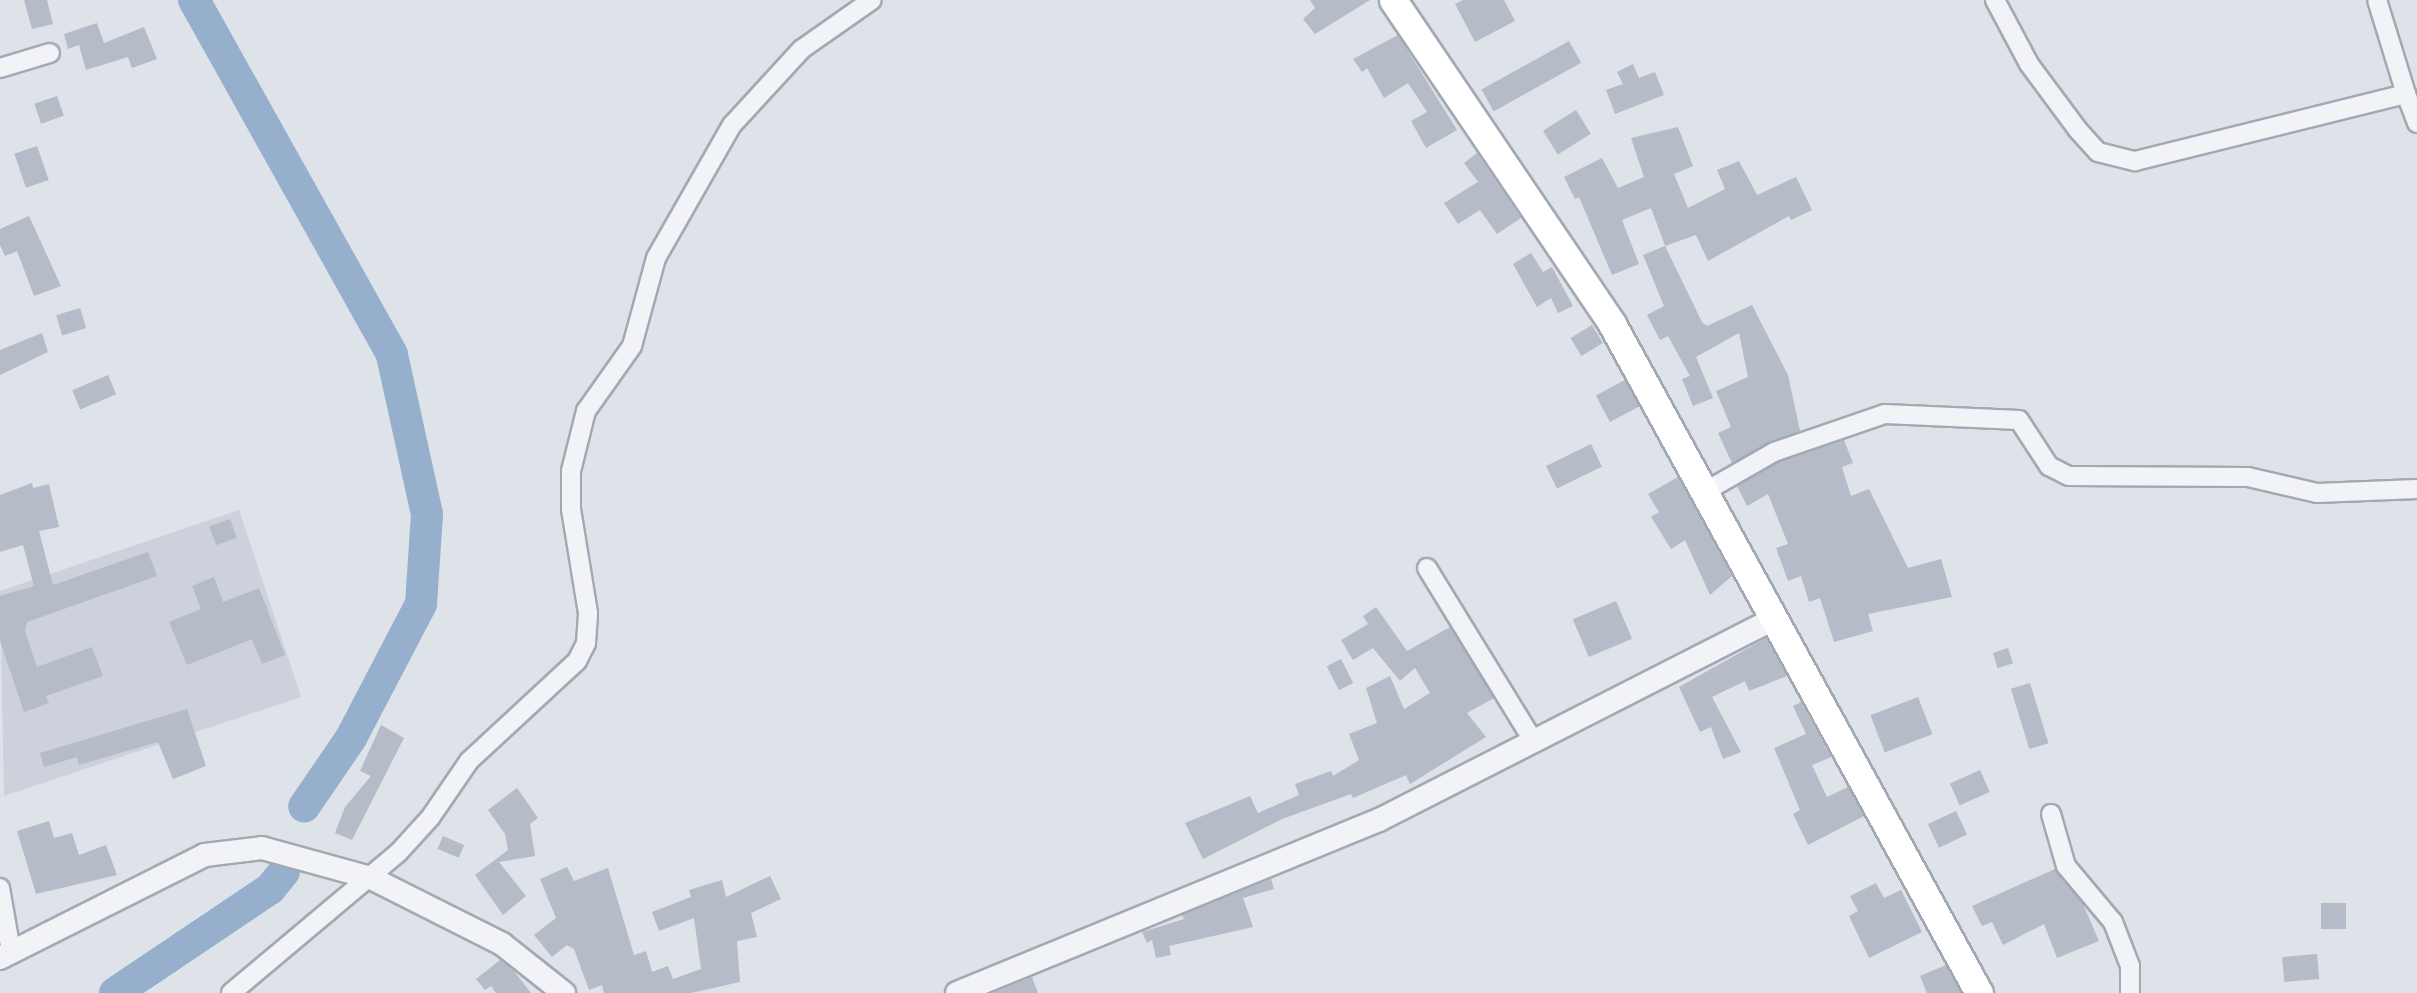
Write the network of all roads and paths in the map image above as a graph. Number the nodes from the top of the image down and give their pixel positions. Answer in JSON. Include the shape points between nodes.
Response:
{"nodes":[{"id":1,"x":872,"y":0,"type":"edge"},
{"id":2,"x":1393,"y":0,"type":"edge"},
{"id":3,"x":1995,"y":0,"type":"edge"},
{"id":4,"x":2377,"y":0,"type":"edge"},
{"id":5,"x":50,"y":53,"type":"dead end"},
{"id":6,"x":0,"y":68,"type":"edge"},
{"id":7,"x":2412,"y":96,"type":"edge"},
{"id":8,"x":2417,"y":123,"type":"edge"},
{"id":9,"x":2417,"y":489,"type":"edge"},
{"id":10,"x":1706,"y":491,"type":"junction"},
{"id":11,"x":1427,"y":568,"type":"dead end"},
{"id":12,"x":1776,"y":618,"type":"junction"},
{"id":13,"x":1534,"y":742,"type":"junction"},
{"id":14,"x":2051,"y":814,"type":"dead end"},
{"id":15,"x":371,"y":878,"type":"junction"},
{"id":16,"x":0,"y":888,"type":"edge"},
{"id":17,"x":5,"y":954,"type":"edge"},
{"id":18,"x":231,"y":993,"type":"edge"},
{"id":19,"x":564,"y":993,"type":"edge"},
{"id":20,"x":957,"y":993,"type":"edge"},
{"id":21,"x":1979,"y":993,"type":"edge"},
{"id":22,"x":2130,"y":993,"type":"edge"}],
"edges":[{"from":1,"to":15,"type":"street","via":[[802,49],[732,125],[656,258],[632,346],[586,411],[571,471],[571,509],[588,613],[585,643],[577,661],[469,761],[430,818]]},
{"from":2,"to":10,"type":"main road","via":[[1612,324]]},
{"from":3,"to":7,"type":"street","via":[[2029,64],[2078,130],[2113,159],[2135,161]]},
{"from":4,"to":7,"type":"street"},
{"from":5,"to":6,"type":"street"},
{"from":7,"to":8,"type":"street"},
{"from":9,"to":10,"type":"street","via":[[2318,492],[2248,477],[2069,476],[2049,466],[2019,420],[1885,414],[1774,452]]},
{"from":10,"to":12,"type":"main road"},
{"from":11,"to":13,"type":"street"},
{"from":12,"to":13,"type":"street"},
{"from":12,"to":21,"type":"main road"},
{"from":13,"to":20,"type":"street","via":[[1379,820]]},
{"from":14,"to":22,"type":"street","via":[[2066,866],[2114,922],[2130,966]]},
{"from":15,"to":17,"type":"street","via":[[291,853],[237,848],[178,867]]},
{"from":15,"to":18,"type":"street"},
{"from":15,"to":19,"type":"street","via":[[502,944]]},
{"from":16,"to":17,"type":"street"}]}
